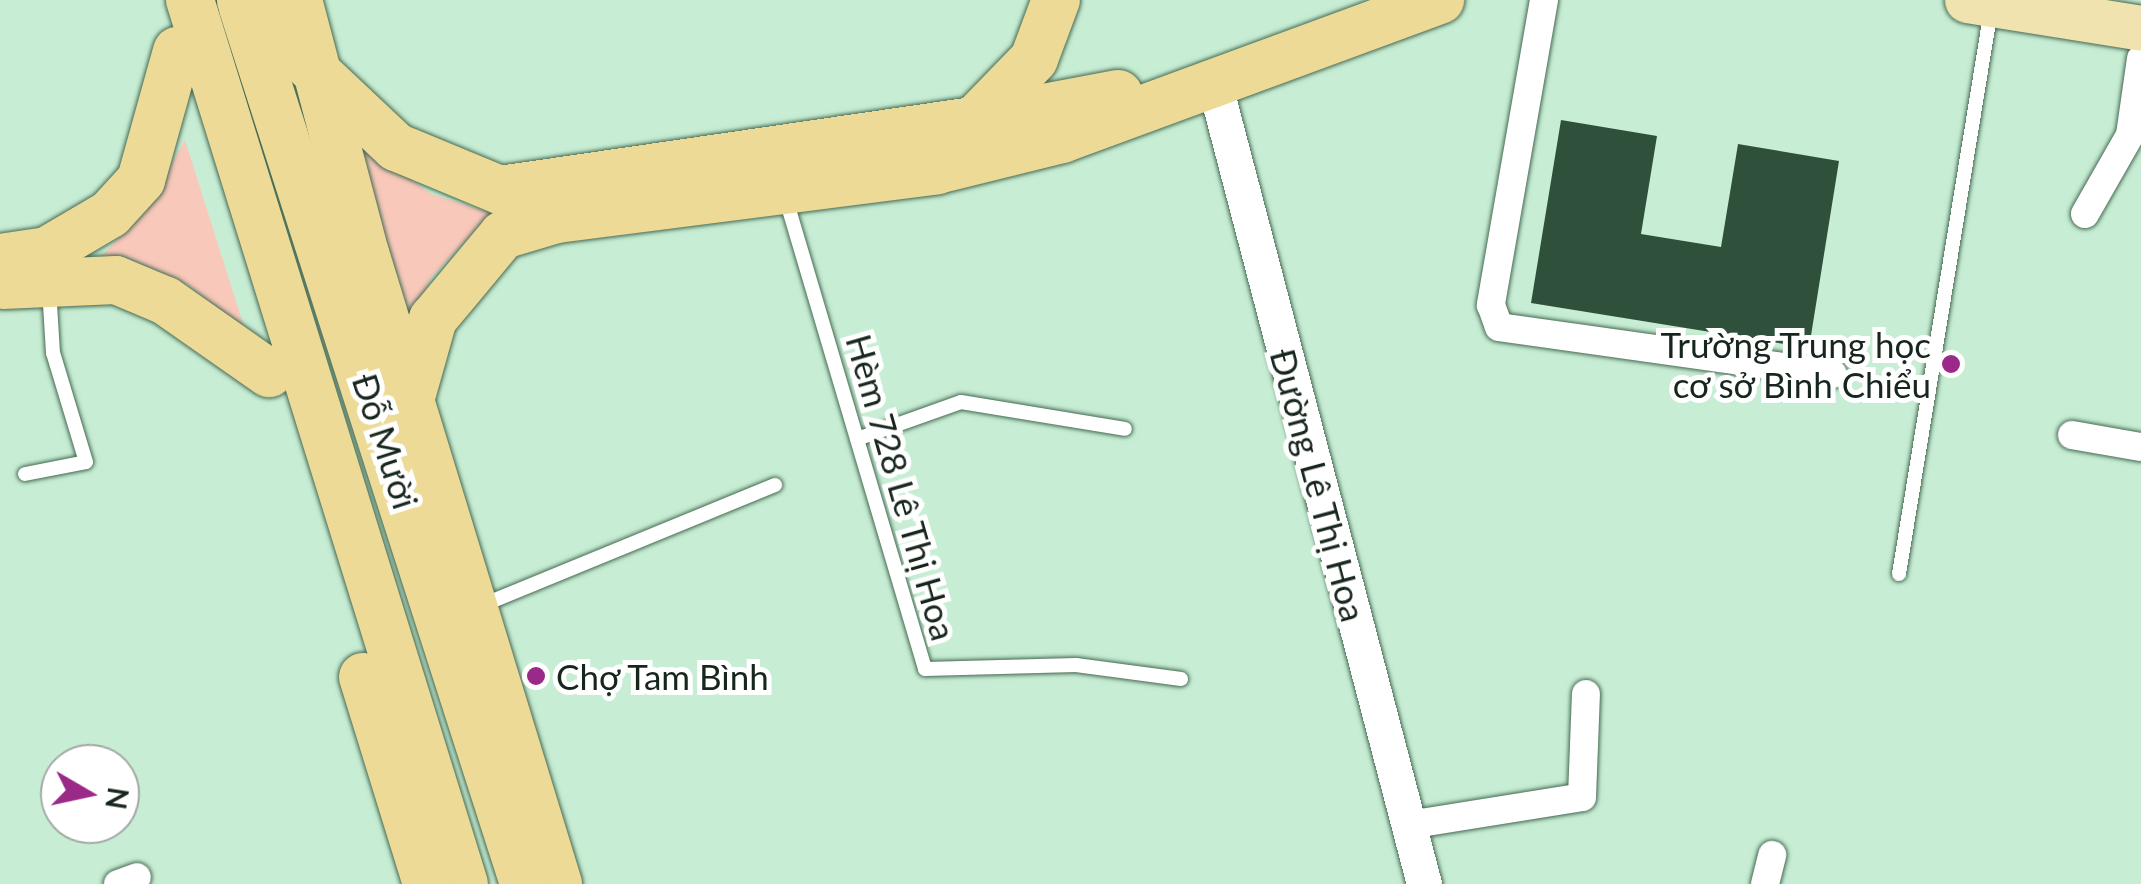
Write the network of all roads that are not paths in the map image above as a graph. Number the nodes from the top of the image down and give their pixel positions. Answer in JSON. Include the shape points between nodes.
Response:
{"nodes":[{"id":1,"x":162,"y":0,"type":"edge"},
{"id":2,"x":190,"y":0,"type":"edge"},
{"id":3,"x":298,"y":0,"type":"edge"},
{"id":4,"x":1056,"y":0,"type":"edge"},
{"id":5,"x":1440,"y":0,"type":"edge"},
{"id":6,"x":1544,"y":0,"type":"edge"},
{"id":7,"x":241,"y":1,"type":"edge"},
{"id":8,"x":1979,"y":2,"type":"edge"},
{"id":9,"x":2141,"y":28,"type":"edge"},
{"id":10,"x":177,"y":52,"type":"junction"},
{"id":11,"x":2141,"y":59,"type":"edge"},
{"id":12,"x":321,"y":76,"type":"junction"},
{"id":13,"x":1208,"y":88,"type":"junction"},
{"id":14,"x":974,"y":121,"type":"junction"},
{"id":15,"x":784,"y":190,"type":"junction"},
{"id":16,"x":2086,"y":214,"type":"dead end"},
{"id":17,"x":0,"y":258,"type":"edge"},
{"id":18,"x":48,"y":278,"type":"junction"},
{"id":19,"x":0,"y":286,"type":"edge"},
{"id":20,"x":269,"y":373,"type":"junction"},
{"id":21,"x":1834,"y":374,"type":"dead end"},
{"id":22,"x":414,"y":400,"type":"junction"},
{"id":23,"x":1126,"y":429,"type":"dead end"},
{"id":24,"x":2072,"y":435,"type":"dead end"},
{"id":25,"x":857,"y":438,"type":"junction"},
{"id":26,"x":2141,"y":447,"type":"edge"},
{"id":27,"x":392,"y":461,"type":"junction"},
{"id":28,"x":25,"y":474,"type":"dead end"},
{"id":29,"x":775,"y":485,"type":"dead end"},
{"id":30,"x":1899,"y":574,"type":"dead end"},
{"id":31,"x":474,"y":608,"type":"junction"},
{"id":32,"x":1181,"y":679,"type":"dead end"},
{"id":33,"x":1586,"y":694,"type":"dead end"},
{"id":34,"x":1408,"y":825,"type":"junction"},
{"id":35,"x":1772,"y":854,"type":"dead end"},
{"id":36,"x":427,"y":884,"type":"edge"},
{"id":37,"x":464,"y":884,"type":"edge"},
{"id":38,"x":524,"y":884,"type":"edge"},
{"id":39,"x":558,"y":884,"type":"edge"},
{"id":40,"x":1424,"y":884,"type":"edge"},
{"id":41,"x":1766,"y":884,"type":"edge"}],
"edges":[{"from":1,"to":10,"type":"highway"},
{"from":2,"to":37,"type":"highway","name":"Đỗ Mười"},
{"from":3,"to":12,"type":"highway","name":"Đỗ Mười"},
{"from":4,"to":14,"type":"highway","via":[[1034,60]]},
{"from":5,"to":13,"type":"highway"},
{"from":6,"to":21,"type":"street","via":[[1497,267],[1498,327]]},
{"from":7,"to":12,"type":"highway"},
{"from":7,"to":27,"type":"highway","name":"Đỗ Mười"},
{"from":8,"to":9,"type":"main road"},
{"from":8,"to":30,"type":"lane"},
{"from":10,"to":17,"type":"highway","via":[[140,180],[110,214],[47,251]]},
{"from":10,"to":20,"type":"highway"},
{"from":11,"to":16,"type":"street","via":[[2130,135]]},
{"from":12,"to":14,"type":"highway","via":[[396,147],[500,190]]},
{"from":12,"to":22,"type":"highway","name":"Đỗ Mười","via":[[349,199]]},
{"from":13,"to":14,"type":"highway","via":[[1119,94]]},
{"from":13,"to":15,"type":"highway","via":[[937,170]]},
{"from":13,"to":34,"type":"street","name":"Đường Lê Thị Hoa"},
{"from":15,"to":22,"type":"highway","via":[[557,220],[503,236],[433,318]]},
{"from":15,"to":25,"type":"lane","name":"Hèm 728 Lê Thị Hoa"},
{"from":18,"to":19,"type":"highway"},
{"from":18,"to":20,"type":"highway","via":[[116,280],[166,302]]},
{"from":18,"to":28,"type":"lane","via":[[53,352],[86,462]]},
{"from":20,"to":36,"type":"highway"},
{"from":22,"to":27,"type":"highway"},
{"from":22,"to":31,"type":"highway","name":"Đỗ Mười"},
{"from":23,"to":25,"type":"lane","via":[[961,402]]},
{"from":24,"to":26,"type":"street"},
{"from":25,"to":32,"type":"lane","name":"Hèm 728 Lê Thị Hoa","via":[[925,669],[1076,665]]},
{"from":27,"to":38,"type":"highway","name":"Đỗ Mười"},
{"from":29,"to":31,"type":"lane"},
{"from":31,"to":39,"type":"highway","name":"Đỗ Mười"},
{"from":33,"to":34,"type":"street","via":[[1582,797]]},
{"from":34,"to":40,"type":"street","name":"Đường Lê Thị Hoa"},
{"from":35,"to":41,"type":"street"}]}
